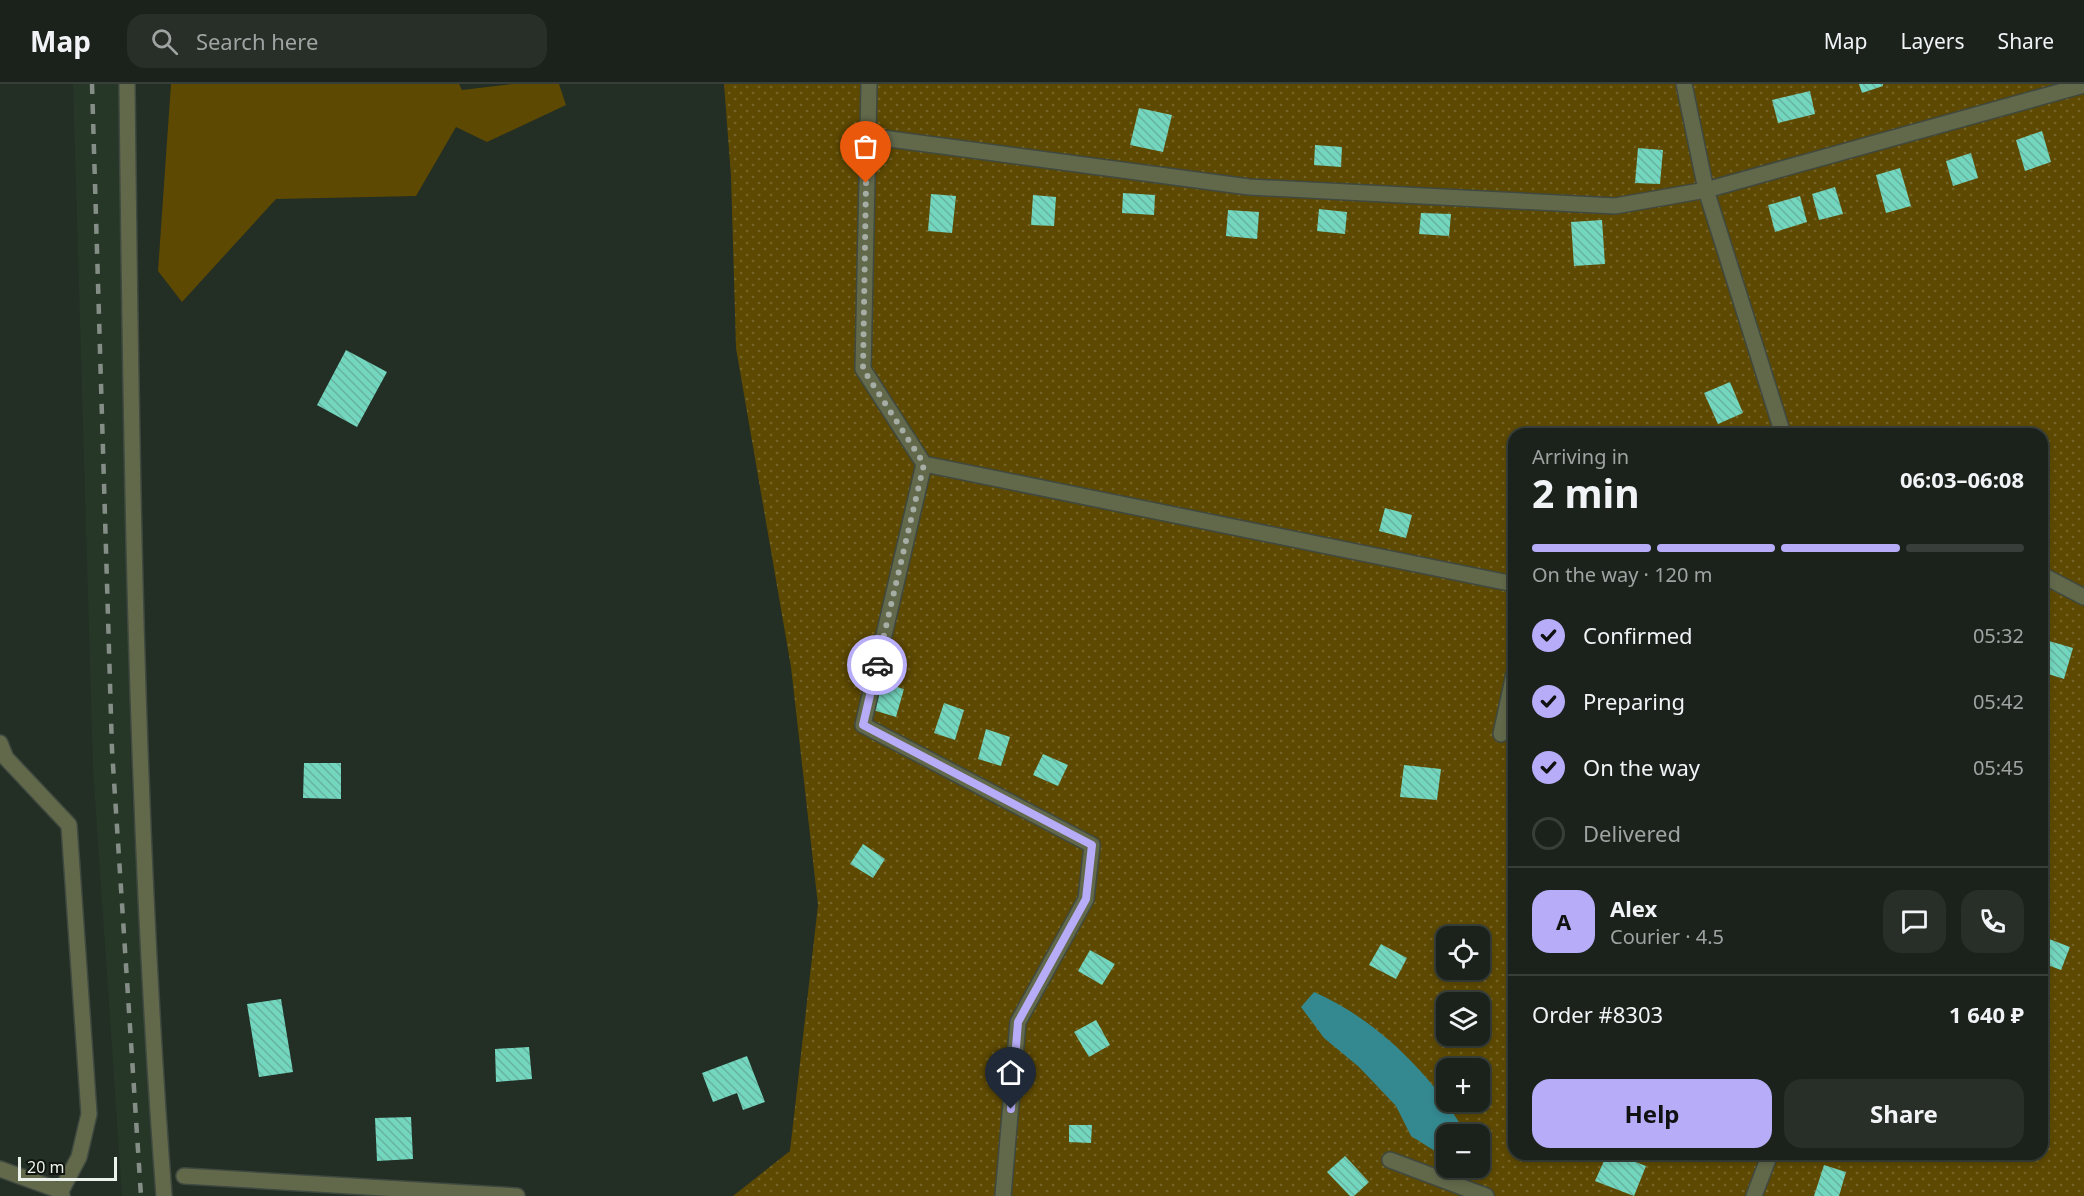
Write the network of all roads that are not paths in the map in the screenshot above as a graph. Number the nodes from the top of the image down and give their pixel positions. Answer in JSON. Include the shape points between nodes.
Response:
{"nodes":[{"id":1,"x":127,"y":84,"type":"edge"},
{"id":2,"x":869,"y":84,"type":"edge"},
{"id":3,"x":1684,"y":84,"type":"edge"},
{"id":4,"x":2084,"y":86,"type":"edge"},
{"id":5,"x":867,"y":136,"type":"junction"},
{"id":6,"x":1706,"y":190,"type":"junction"},
{"id":7,"x":1780,"y":428,"type":"edge"},
{"id":8,"x":924,"y":464,"type":"junction"},
{"id":9,"x":2048,"y":578,"type":"edge"},
{"id":10,"x":1508,"y":583,"type":"edge"},
{"id":11,"x":2084,"y":597,"type":"edge"},
{"id":12,"x":1508,"y":702,"type":"edge"},
{"id":13,"x":1501,"y":734,"type":"dead end"},
{"id":14,"x":0,"y":743,"type":"edge"},
{"id":15,"x":1390,"y":1160,"type":"dead end"},
{"id":16,"x":1768,"y":1160,"type":"edge"},
{"id":17,"x":0,"y":1168,"type":"edge"},
{"id":18,"x":184,"y":1176,"type":"dead end"},
{"id":19,"x":61,"y":1194,"type":"edge"},
{"id":20,"x":164,"y":1196,"type":"edge"},
{"id":21,"x":517,"y":1196,"type":"edge"},
{"id":22,"x":1003,"y":1196,"type":"edge"},
{"id":23,"x":1486,"y":1196,"type":"edge"},
{"id":24,"x":1754,"y":1196,"type":"edge"}],
"edges":[{"from":1,"to":20,"type":"street","via":[[133,560],[149,993]]},
{"from":2,"to":5,"type":"street"},
{"from":3,"to":6,"type":"street"},
{"from":4,"to":6,"type":"street"},
{"from":5,"to":6,"type":"street","via":[[1249,188],[1615,206]]},
{"from":5,"to":8,"type":"street","via":[[863,369]]},
{"from":6,"to":7,"type":"street"},
{"from":8,"to":10,"type":"street"},
{"from":8,"to":22,"type":"street","via":[[863,725],[1092,845],[1086,899],[1018,1022]]},
{"from":9,"to":11,"type":"street"},
{"from":12,"to":13,"type":"street"},
{"from":14,"to":19,"type":"street","via":[[6,758],[69,825],[89,1113],[79,1157]]},
{"from":15,"to":23,"type":"street"},
{"from":16,"to":24,"type":"street"},
{"from":17,"to":19,"type":"street"},
{"from":18,"to":21,"type":"street"}]}
